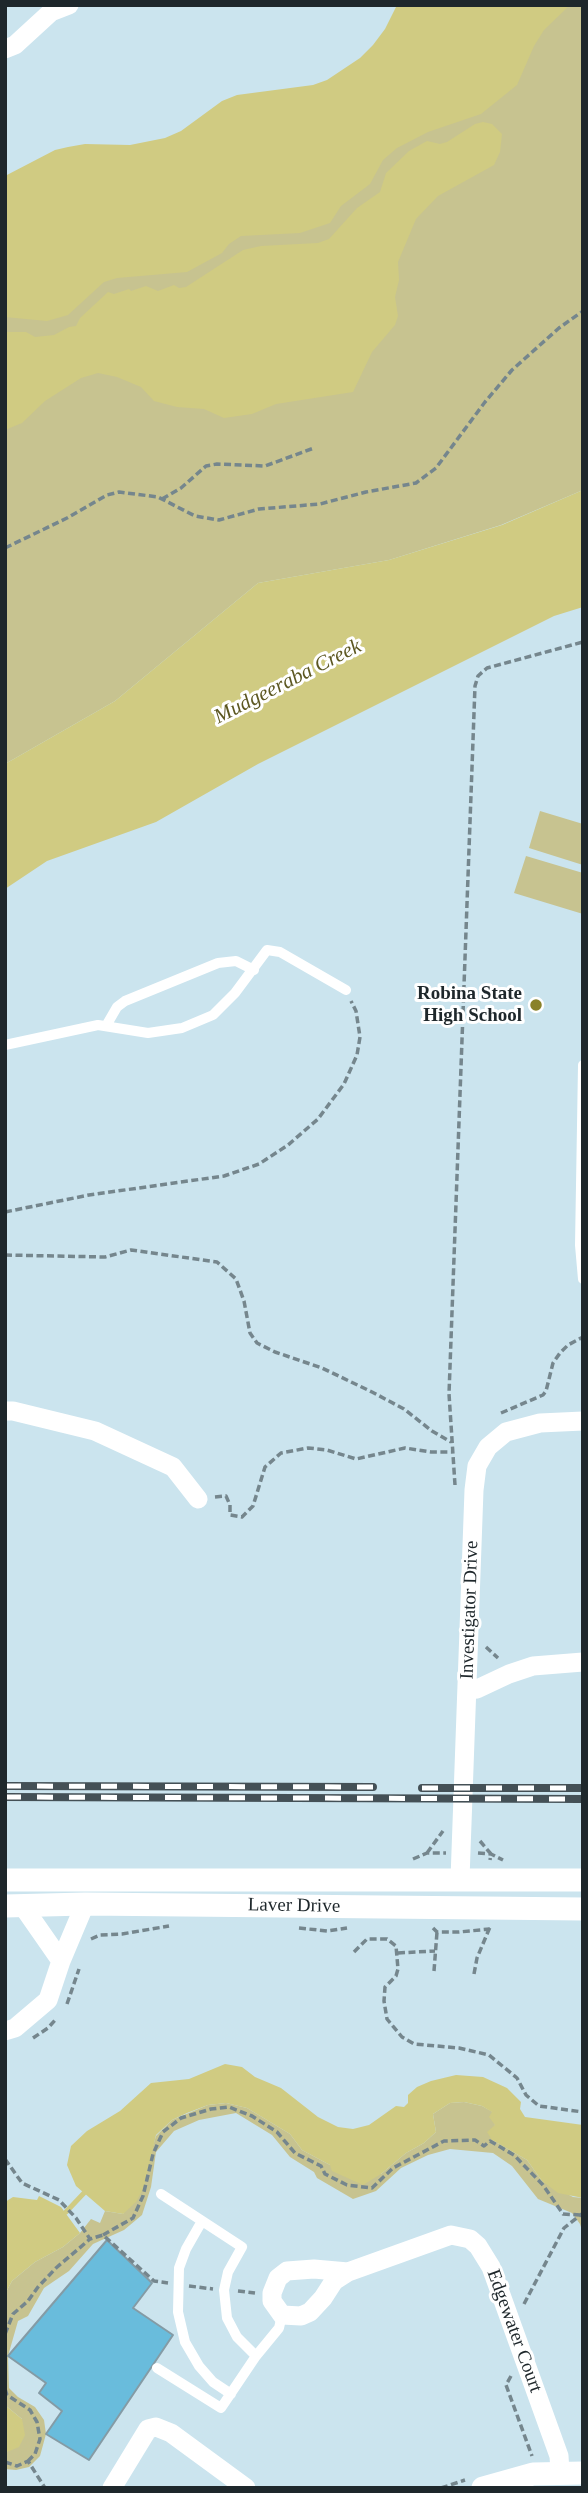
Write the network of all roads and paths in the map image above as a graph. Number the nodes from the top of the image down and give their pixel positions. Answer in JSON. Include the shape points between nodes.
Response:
{"nodes":[{"id":1,"x":69,"y":5,"type":"edge"},
{"id":2,"x":5,"y":49,"type":"edge"},
{"id":3,"x":583,"y":311,"type":"edge"},
{"id":4,"x":314,"y":447,"type":"dead end"},
{"id":5,"x":162,"y":499,"type":"junction"},
{"id":6,"x":5,"y":548,"type":"edge"},
{"id":7,"x":583,"y":642,"type":"edge"},
{"id":8,"x":254,"y":970,"type":"junction"},
{"id":9,"x":346,"y":990,"type":"joint"},
{"id":10,"x":106,"y":1026,"type":"junction"},
{"id":11,"x":5,"y":1045,"type":"edge"},
{"id":12,"x":583,"y":1065,"type":"edge"},
{"id":13,"x":5,"y":1212,"type":"edge"},
{"id":14,"x":5,"y":1255,"type":"edge"},
{"id":15,"x":583,"y":1279,"type":"edge"},
{"id":16,"x":583,"y":1337,"type":"edge"},
{"id":17,"x":5,"y":1411,"type":"edge"},
{"id":18,"x":496,"y":1417,"type":"dead end"},
{"id":19,"x":583,"y":1421,"type":"edge"},
{"id":20,"x":452,"y":1442,"type":"junction"},
{"id":21,"x":452,"y":1452,"type":"junction"},
{"id":22,"x":461,"y":1458,"type":"dead end"},
{"id":23,"x":455,"y":1467,"type":"junction"},
{"id":24,"x":455,"y":1493,"type":"dead end"},
{"id":25,"x":198,"y":1499,"type":"joint"},
{"id":26,"x":469,"y":1660,"type":"junction"},
{"id":27,"x":583,"y":1662,"type":"edge"},
{"id":28,"x":509,"y":1674,"type":"junction"},
{"id":29,"x":467,"y":1690,"type":"junction"},
{"id":30,"x":453,"y":1825,"type":"junction"},
{"id":31,"x":427,"y":1853,"type":"dead end"},
{"id":32,"x":460,"y":1879,"type":"junction"},
{"id":33,"x":5,"y":1880,"type":"edge"},
{"id":34,"x":583,"y":1880,"type":"edge"},
{"id":35,"x":85,"y":1904,"type":"junction"},
{"id":36,"x":14,"y":1905,"type":"edge"},
{"id":37,"x":583,"y":1909,"type":"edge"},
{"id":38,"x":170,"y":1926,"type":"dead end"},
{"id":39,"x":295,"y":1927,"type":"dead end"},
{"id":40,"x":356,"y":1927,"type":"dead end"},
{"id":41,"x":491,"y":1929,"type":"dead end"},
{"id":42,"x":437,"y":1932,"type":"dead end"},
{"id":43,"x":87,"y":1941,"type":"dead end"},
{"id":44,"x":435,"y":1951,"type":"junction"},
{"id":45,"x":354,"y":1952,"type":"dead end"},
{"id":46,"x":398,"y":1953,"type":"junction"},
{"id":47,"x":70,"y":1964,"type":"junction"},
{"id":48,"x":434,"y":1970,"type":"dead end"},
{"id":49,"x":474,"y":1974,"type":"dead end"},
{"id":50,"x":65,"y":2008,"type":"dead end"},
{"id":51,"x":56,"y":2019,"type":"dead end"},
{"id":52,"x":5,"y":2031,"type":"edge"},
{"id":53,"x":24,"y":2043,"type":"dead end"},
{"id":54,"x":583,"y":2112,"type":"edge"},
{"id":55,"x":5,"y":2159,"type":"edge"},
{"id":56,"x":160,"y":2194,"type":"dead end"},
{"id":57,"x":581,"y":2214,"type":"edge"},
{"id":58,"x":202,"y":2221,"type":"junction"},
{"id":59,"x":86,"y":2232,"type":"dead end"},
{"id":60,"x":103,"y":2235,"type":"dead end"},
{"id":61,"x":90,"y":2239,"type":"dead end"},
{"id":62,"x":348,"y":2272,"type":"junction"},
{"id":63,"x":255,"y":2292,"type":"dead end"},
{"id":64,"x":256,"y":2303,"type":"dead end"},
{"id":65,"x":282,"y":2315,"type":"junction"},
{"id":66,"x":512,"y":2325,"type":"junction"},
{"id":67,"x":5,"y":2334,"type":"edge"},
{"id":68,"x":256,"y":2356,"type":"junction"},
{"id":69,"x":507,"y":2365,"type":"dead end"},
{"id":70,"x":157,"y":2368,"type":"dead end"},
{"id":71,"x":5,"y":2389,"type":"edge"},
{"id":72,"x":231,"y":2394,"type":"junction"},
{"id":73,"x":533,"y":2458,"type":"dead end"},
{"id":74,"x":29,"y":2461,"type":"junction"},
{"id":75,"x":5,"y":2462,"type":"edge"},
{"id":76,"x":559,"y":2472,"type":"junction"},
{"id":77,"x":583,"y":2473,"type":"edge"},
{"id":78,"x":116,"y":2483,"type":"edge"},
{"id":79,"x":45,"y":2488,"type":"edge"},
{"id":80,"x":246,"y":2488,"type":"edge"},
{"id":81,"x":484,"y":2488,"type":"edge"}],
"edges":[{"from":1,"to":2,"type":"street","via":[[51,12]]},
{"from":3,"to":5,"type":"path","via":[[512,370],[432,473],[416,483],[219,520],[195,516]]},
{"from":4,"to":5,"type":"path","via":[[265,466],[206,466]]},
{"from":5,"to":6,"type":"path","via":[[131,492],[107,495]]},
{"from":7,"to":20,"type":"path","via":[[487,668],[475,687],[452,1288]]},
{"from":8,"to":9,"type":"lane","via":[[267,950],[280,952]]},
{"from":8,"to":10,"type":"lane","via":[[236,961],[218,963],[125,1001]]},
{"from":8,"to":10,"type":"lane","via":[[213,1016],[182,1028],[148,1033]]},
{"from":9,"to":13,"type":"path","via":[[356,1011],[360,1037],[358,1055],[344,1084],[318,1119],[259,1164],[224,1176]]},
{"from":10,"to":11,"type":"lane"},
{"from":12,"to":15,"type":"lane"},
{"from":14,"to":20,"type":"path","via":[[105,1256],[131,1250],[217,1262],[236,1279],[250,1333],[257,1343],[372,1392]]},
{"from":16,"to":18,"type":"path","via":[[568,1345],[553,1363],[543,1395]]},
{"from":17,"to":25,"type":"street","via":[[96,1431],[173,1467]]},
{"from":19,"to":26,"type":"street","name":"Investigator Drive","via":[[517,1427],[495,1440],[477,1466]]},
{"from":20,"to":21,"type":"path"},
{"from":21,"to":23,"type":"path"},
{"from":21,"to":25,"type":"path","via":[[405,1448],[356,1460],[327,1450],[281,1452],[265,1467],[253,1506],[242,1517],[230,1515],[226,1496]]},
{"from":22,"to":23,"type":"path"},
{"from":23,"to":24,"type":"path"},
{"from":26,"to":28,"type":"street"},
{"from":26,"to":29,"type":"street","name":"Investigator Drive"},
{"from":27,"to":28,"type":"street","via":[[545,1664]]},
{"from":28,"to":29,"type":"street"},
{"from":29,"to":30,"type":"street","name":"Investigator Drive","via":[[465,1746]]},
{"from":30,"to":31,"type":"path"},
{"from":30,"to":32,"type":"street","name":"Investigator Drive"},
{"from":32,"to":33,"type":"street","name":"Laver Drive"},
{"from":32,"to":34,"type":"street","name":"Laver Drive"},
{"from":35,"to":36,"type":"street","name":"Laver Drive"},
{"from":35,"to":37,"type":"street","name":"Laver Drive"},
{"from":35,"to":47,"type":"street"},
{"from":36,"to":47,"type":"street"},
{"from":38,"to":43,"type":"path","via":[[100,1935]]},
{"from":39,"to":40,"type":"path","via":[[327,1931]]},
{"from":41,"to":49,"type":"path"},
{"from":42,"to":44,"type":"path"},
{"from":44,"to":46,"type":"path"},
{"from":44,"to":48,"type":"path"},
{"from":45,"to":46,"type":"path","via":[[367,1939],[376,1939],[392,1941]]},
{"from":46,"to":54,"type":"path","via":[[396,1976],[385,1987],[384,2001],[387,2019],[402,2037],[414,2044],[489,2055],[517,2078],[539,2106]]},
{"from":47,"to":50,"type":"path","via":[[75,1987]]},
{"from":47,"to":52,"type":"street","via":[[48,2000]]},
{"from":51,"to":53,"type":"path"},
{"from":55,"to":59,"type":"path","via":[[22,2183],[59,2200]]},
{"from":56,"to":58,"type":"lane"},
{"from":57,"to":60,"type":"path","via":[[563,2214],[514,2155],[490,2141],[484,2146],[475,2140],[444,2141],[393,2168],[372,2188],[347,2185],[295,2153],[277,2132],[229,2107],[181,2118],[163,2132],[133,2218]]},
{"from":57,"to":66,"type":"path","via":[[564,2228]]},
{"from":58,"to":68,"type":"lane","via":[[242,2247],[224,2290],[227,2318],[237,2337]]},
{"from":58,"to":72,"type":"lane","via":[[179,2268],[178,2312],[185,2342],[199,2366]]},
{"from":61,"to":67,"type":"path","via":[[13,2314]]},
{"from":62,"to":65,"type":"street","name":"Edgewater Court","via":[[334,2281],[310,2312]]},
{"from":62,"to":65,"type":"street","name":"Edgewater Court","via":[[305,2269],[282,2273],[272,2301]]},
{"from":62,"to":66,"type":"street","name":"Edgewater Court","via":[[438,2238],[470,2239],[486,2255]]},
{"from":63,"to":64,"type":"path"},
{"from":65,"to":68,"type":"lane","via":[[279,2328]]},
{"from":66,"to":76,"type":"street","name":"Edgewater Court","via":[[559,2456]]},
{"from":68,"to":72,"type":"lane"},
{"from":69,"to":73,"type":"path","via":[[512,2377],[506,2385]]},
{"from":70,"to":72,"type":"lane","via":[[221,2408]]},
{"from":71,"to":74,"type":"path","via":[[37,2422],[40,2439]]},
{"from":74,"to":75,"type":"path","via":[[17,2466]]},
{"from":74,"to":79,"type":"path"},
{"from":76,"to":77,"type":"street"},
{"from":76,"to":81,"type":"street"},
{"from":78,"to":80,"type":"street","via":[[148,2430],[156,2427]]}]}
